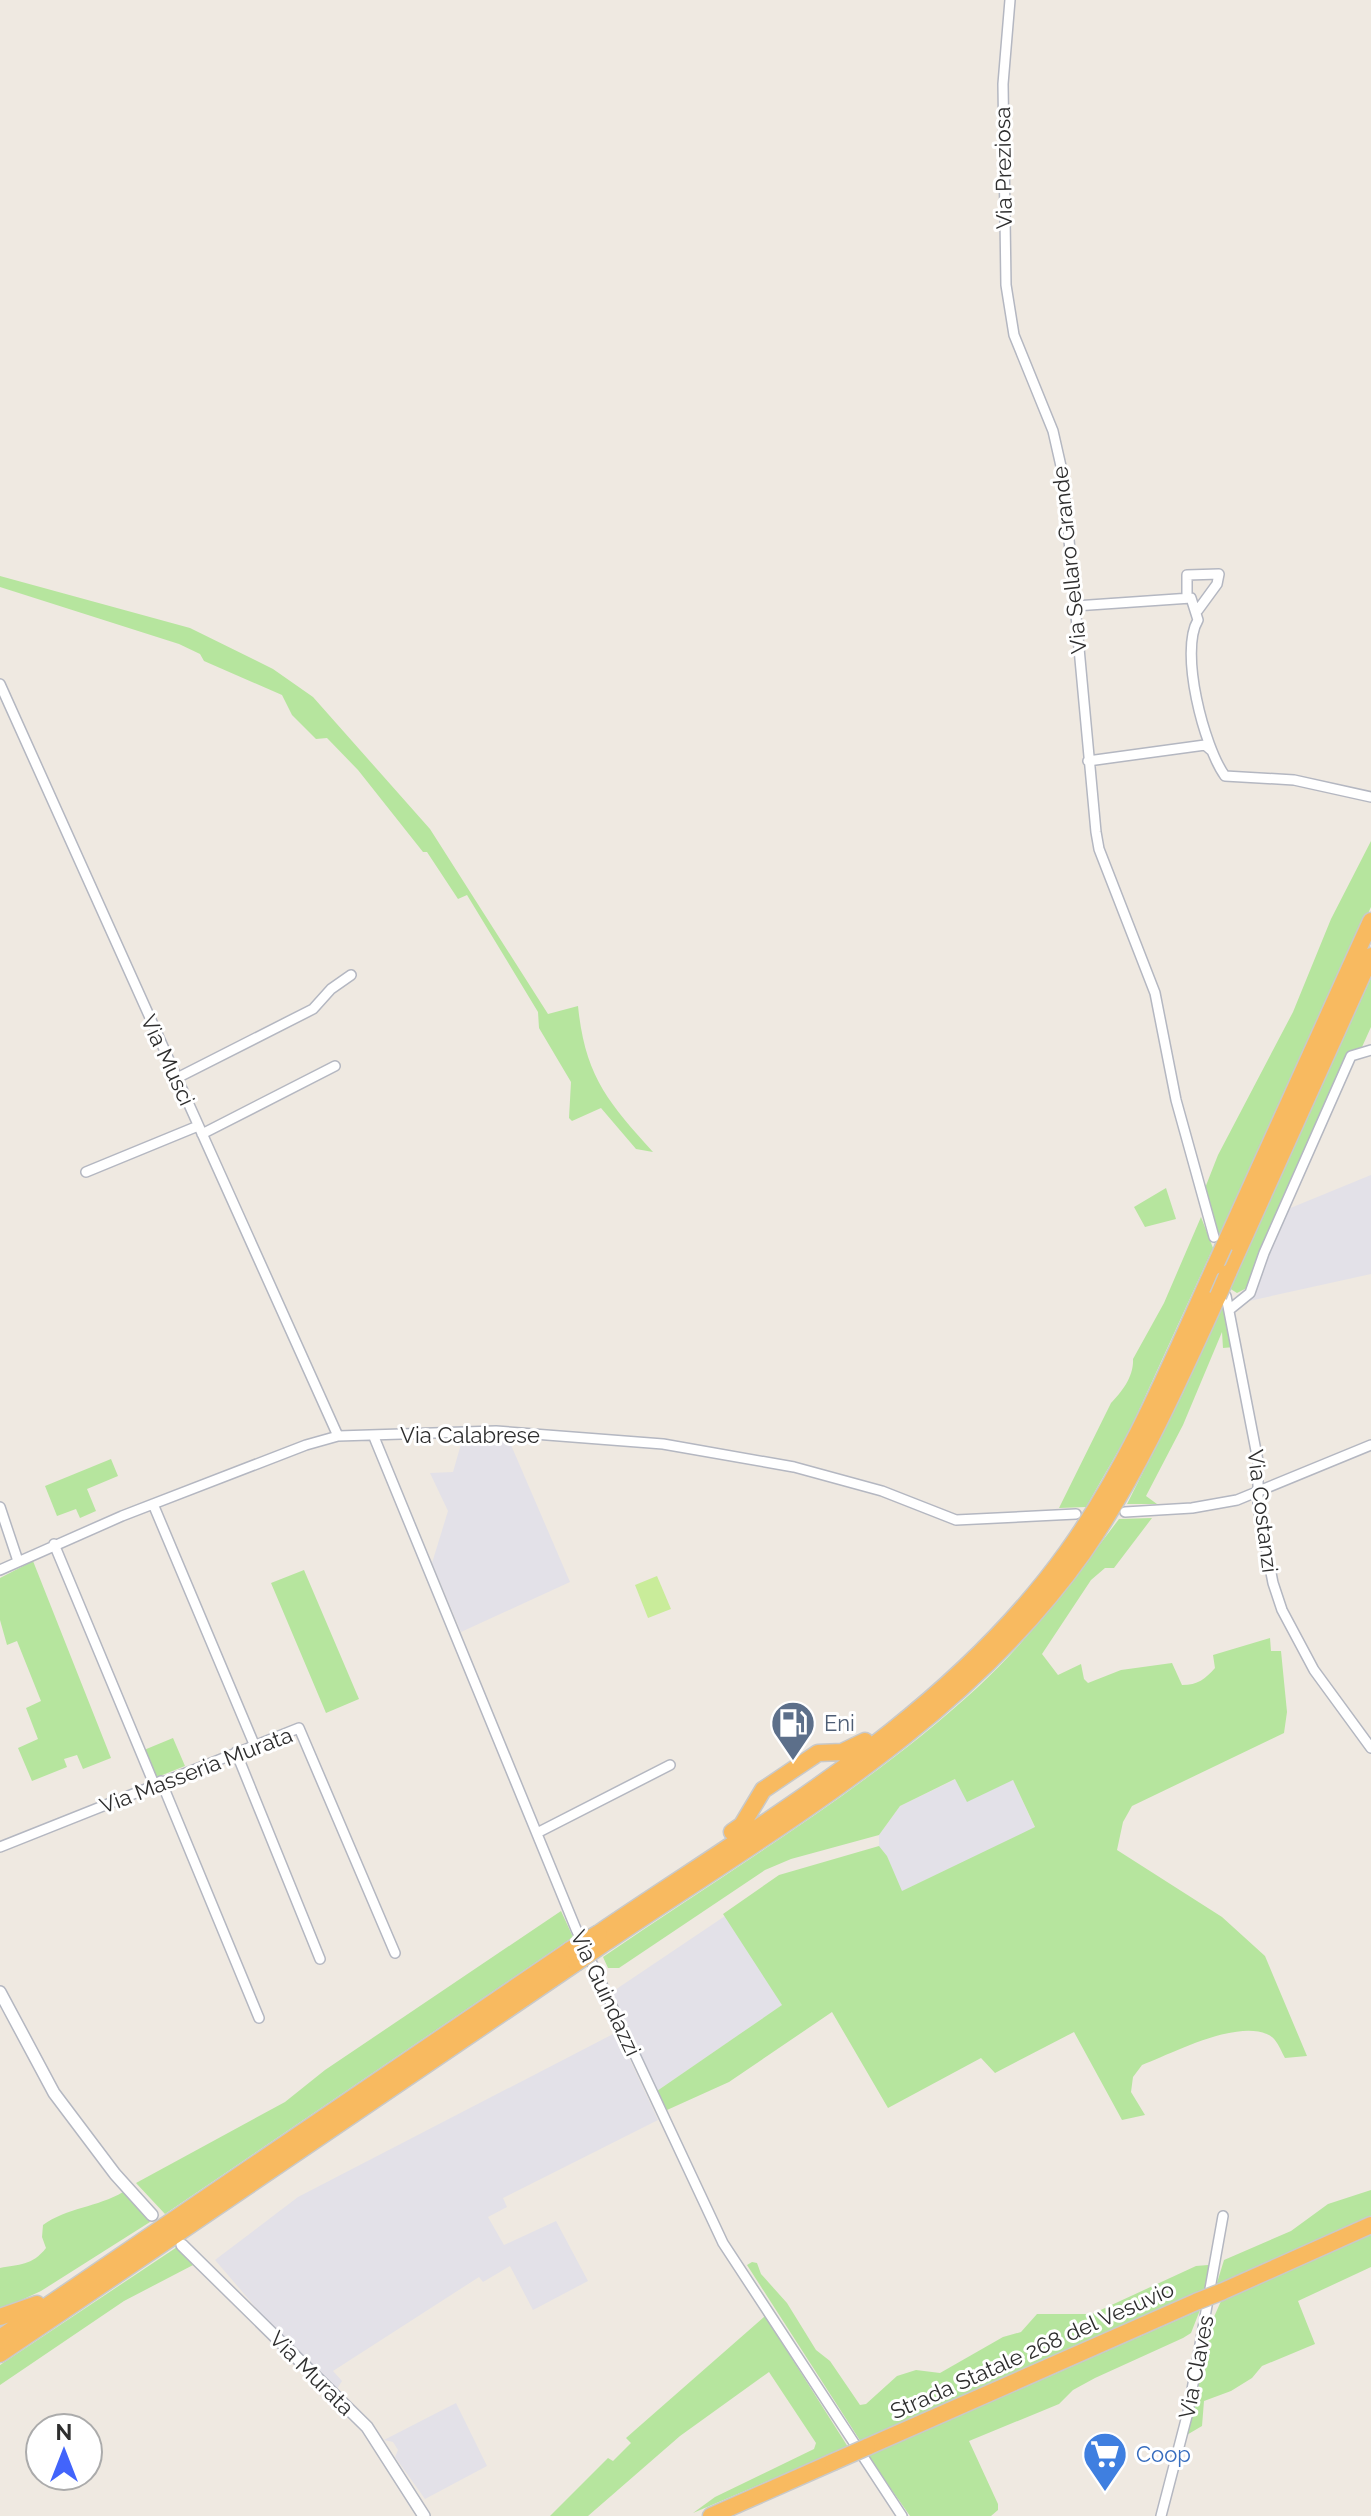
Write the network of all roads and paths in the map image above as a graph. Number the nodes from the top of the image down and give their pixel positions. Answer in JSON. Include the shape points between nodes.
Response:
{"nodes":[{"id":1,"x":1010,"y":0,"type":"edge"},
{"id":2,"x":1014,"y":335,"type":"joint"},
{"id":3,"x":1187,"y":598,"type":"junction"},
{"id":4,"x":1075,"y":606,"type":"junction"},
{"id":5,"x":1198,"y":610,"type":"junction"},
{"id":6,"x":0,"y":684,"type":"edge"},
{"id":7,"x":1212,"y":751,"type":"junction"},
{"id":8,"x":1088,"y":761,"type":"junction"},
{"id":9,"x":1371,"y":797,"type":"edge"},
{"id":10,"x":1371,"y":921,"type":"edge"},
{"id":11,"x":1371,"y":956,"type":"edge"},
{"id":12,"x":351,"y":975,"type":"dead end"},
{"id":13,"x":1371,"y":1050,"type":"edge"},
{"id":14,"x":335,"y":1066,"type":"dead end"},
{"id":15,"x":177,"y":1078,"type":"junction"},
{"id":16,"x":200,"y":1130,"type":"junction"},
{"id":17,"x":86,"y":1172,"type":"dead end"},
{"id":18,"x":1219,"y":1242,"type":"junction"},
{"id":19,"x":1222,"y":1269,"type":"junction"},
{"id":20,"x":1222,"y":1296,"type":"junction"},
{"id":21,"x":1229,"y":1310,"type":"junction"},
{"id":22,"x":338,"y":1436,"type":"junction"},
{"id":23,"x":374,"y":1437,"type":"junction"},
{"id":24,"x":1371,"y":1445,"type":"edge"},
{"id":25,"x":1258,"y":1493,"type":"junction"},
{"id":26,"x":153,"y":1504,"type":"junction"},
{"id":27,"x":0,"y":1507,"type":"edge"},
{"id":28,"x":1125,"y":1512,"type":"dead end"},
{"id":29,"x":1076,"y":1514,"type":"dead end"},
{"id":30,"x":54,"y":1544,"type":"junction"},
{"id":31,"x":18,"y":1561,"type":"junction"},
{"id":32,"x":0,"y":1570,"type":"edge"},
{"id":33,"x":946,"y":1687,"type":"junction"},
{"id":34,"x":254,"y":1744,"type":"junction"},
{"id":35,"x":1371,"y":1748,"type":"edge"},
{"id":36,"x":236,"y":1752,"type":"junction"},
{"id":37,"x":670,"y":1765,"type":"dead end"},
{"id":38,"x":158,"y":1783,"type":"junction"},
{"id":39,"x":537,"y":1833,"type":"junction"},
{"id":40,"x":0,"y":1847,"type":"edge"},
{"id":41,"x":673,"y":1882,"type":"junction"},
{"id":42,"x":600,"y":1939,"type":"junction"},
{"id":43,"x":395,"y":1953,"type":"dead end"},
{"id":44,"x":573,"y":1956,"type":"junction"},
{"id":45,"x":320,"y":1959,"type":"dead end"},
{"id":46,"x":0,"y":1992,"type":"edge"},
{"id":47,"x":259,"y":2018,"type":"dead end"},
{"id":48,"x":152,"y":2215,"type":"dead end"},
{"id":49,"x":1223,"y":2216,"type":"dead end"},
{"id":50,"x":1371,"y":2225,"type":"edge"},
{"id":51,"x":182,"y":2245,"type":"dead end"},
{"id":52,"x":72,"y":2289,"type":"junction"},
{"id":53,"x":0,"y":2317,"type":"edge"},
{"id":54,"x":0,"y":2338,"type":"edge"},
{"id":55,"x":0,"y":2354,"type":"edge"},
{"id":56,"x":424,"y":2516,"type":"edge"},
{"id":57,"x":711,"y":2516,"type":"edge"},
{"id":58,"x":902,"y":2516,"type":"edge"},
{"id":59,"x":1161,"y":2516,"type":"edge"}],
"edges":[{"from":1,"to":2,"type":"street","name":"Via Preziosa","via":[[1003,84],[1003,197],[1006,285]]},
{"from":2,"to":4,"type":"street","name":"Via Sellaro Grande","via":[[1049,417],[1060,460]]},
{"from":3,"to":4,"type":"street"},
{"from":3,"to":5,"type":"street"},
{"from":3,"to":5,"type":"street","via":[[1187,575],[1219,574]]},
{"from":4,"to":8,"type":"street","name":"Via Sellaro Grande"},
{"from":5,"to":7,"type":"street","via":[[1191,631],[1193,682]]},
{"from":6,"to":15,"type":"street","name":"Via Musci"},
{"from":7,"to":8,"type":"street","via":[[1205,745]]},
{"from":7,"to":9,"type":"street","via":[[1225,776],[1294,780]]},
{"from":8,"to":18,"type":"street","name":"Via Sellaro Grande","via":[[1099,849],[1162,1017],[1176,1100]]},
{"from":10,"to":18,"type":"highway"},
{"from":11,"to":19,"type":"highway"},
{"from":12,"to":15,"type":"street","via":[[313,1009]]},
{"from":13,"to":21,"type":"street","via":[[1351,1056],[1250,1293]]},
{"from":14,"to":16,"type":"street"},
{"from":15,"to":16,"type":"street","name":"Via Musci"},
{"from":16,"to":17,"type":"street"},
{"from":16,"to":22,"type":"street","name":"Via Musci"},
{"from":18,"to":19,"type":"highway","bridge":true},
{"from":19,"to":20,"type":"highway","bridge":true},
{"from":19,"to":33,"type":"highway","via":[[1080,1533],[1017,1615]]},
{"from":20,"to":21,"type":"street","name":"Via Costanzi"},
{"from":20,"to":42,"type":"highway","via":[[1111,1509],[1068,1573],[1003,1648],[897,1744]]},
{"from":21,"to":25,"type":"street","name":"Via Costanzi","via":[[1258,1461]]},
{"from":22,"to":23,"type":"street","name":"Via Calabrese"},
{"from":22,"to":26,"type":"street","name":"Via Calabrese"},
{"from":23,"to":29,"type":"street","name":"Via Calabrese","via":[[496,1431],[716,1451],[882,1491],[956,1520]]},
{"from":23,"to":39,"type":"street","name":"Via Guindazzi"},
{"from":24,"to":25,"type":"street"},
{"from":25,"to":28,"type":"street","via":[[1192,1508]]},
{"from":25,"to":35,"type":"street","name":"Via Costanzi","via":[[1269,1569],[1282,1610],[1314,1670]]},
{"from":26,"to":30,"type":"street","name":"Via Calabrese"},
{"from":26,"to":34,"type":"street"},
{"from":27,"to":31,"type":"street"},
{"from":30,"to":31,"type":"street","name":"Via Calabrese"},
{"from":30,"to":38,"type":"street"},
{"from":31,"to":32,"type":"street","name":"Via Calabrese"},
{"from":33,"to":41,"type":"highway","via":[[850,1762]]},
{"from":33,"to":41,"type":"highway","via":[[921,1698],[861,1743],[842,1752],[818,1753],[763,1790],[742,1825],[683,1865]]},
{"from":34,"to":36,"type":"street","name":"Via Masseria Murata"},
{"from":34,"to":43,"type":"street","name":"Via Masseria Murata","via":[[301,1729]]},
{"from":36,"to":38,"type":"street","name":"Via Masseria Murata"},
{"from":36,"to":45,"type":"street"},
{"from":37,"to":39,"type":"street"},
{"from":38,"to":40,"type":"street","name":"Via Masseria Murata"},
{"from":38,"to":47,"type":"street"},
{"from":39,"to":58,"type":"street","name":"Via Guindazzi","via":[[576,1929],[723,2243]]},
{"from":41,"to":42,"type":"highway"},
{"from":42,"to":44,"type":"highway","bridge":true},
{"from":44,"to":52,"type":"highway"},
{"from":44,"to":55,"type":"highway"},
{"from":46,"to":48,"type":"street","via":[[54,2093]]},
{"from":49,"to":59,"type":"street","name":"Via Claves","via":[[1188,2412]]},
{"from":50,"to":57,"type":"highway","name":"Strada Statale 268 del Vesuvio","bridge":true},
{"from":51,"to":56,"type":"street","name":"Via Murata","via":[[367,2427]]},
{"from":52,"to":53,"type":"highway"},
{"from":52,"to":54,"type":"highway"}]}
